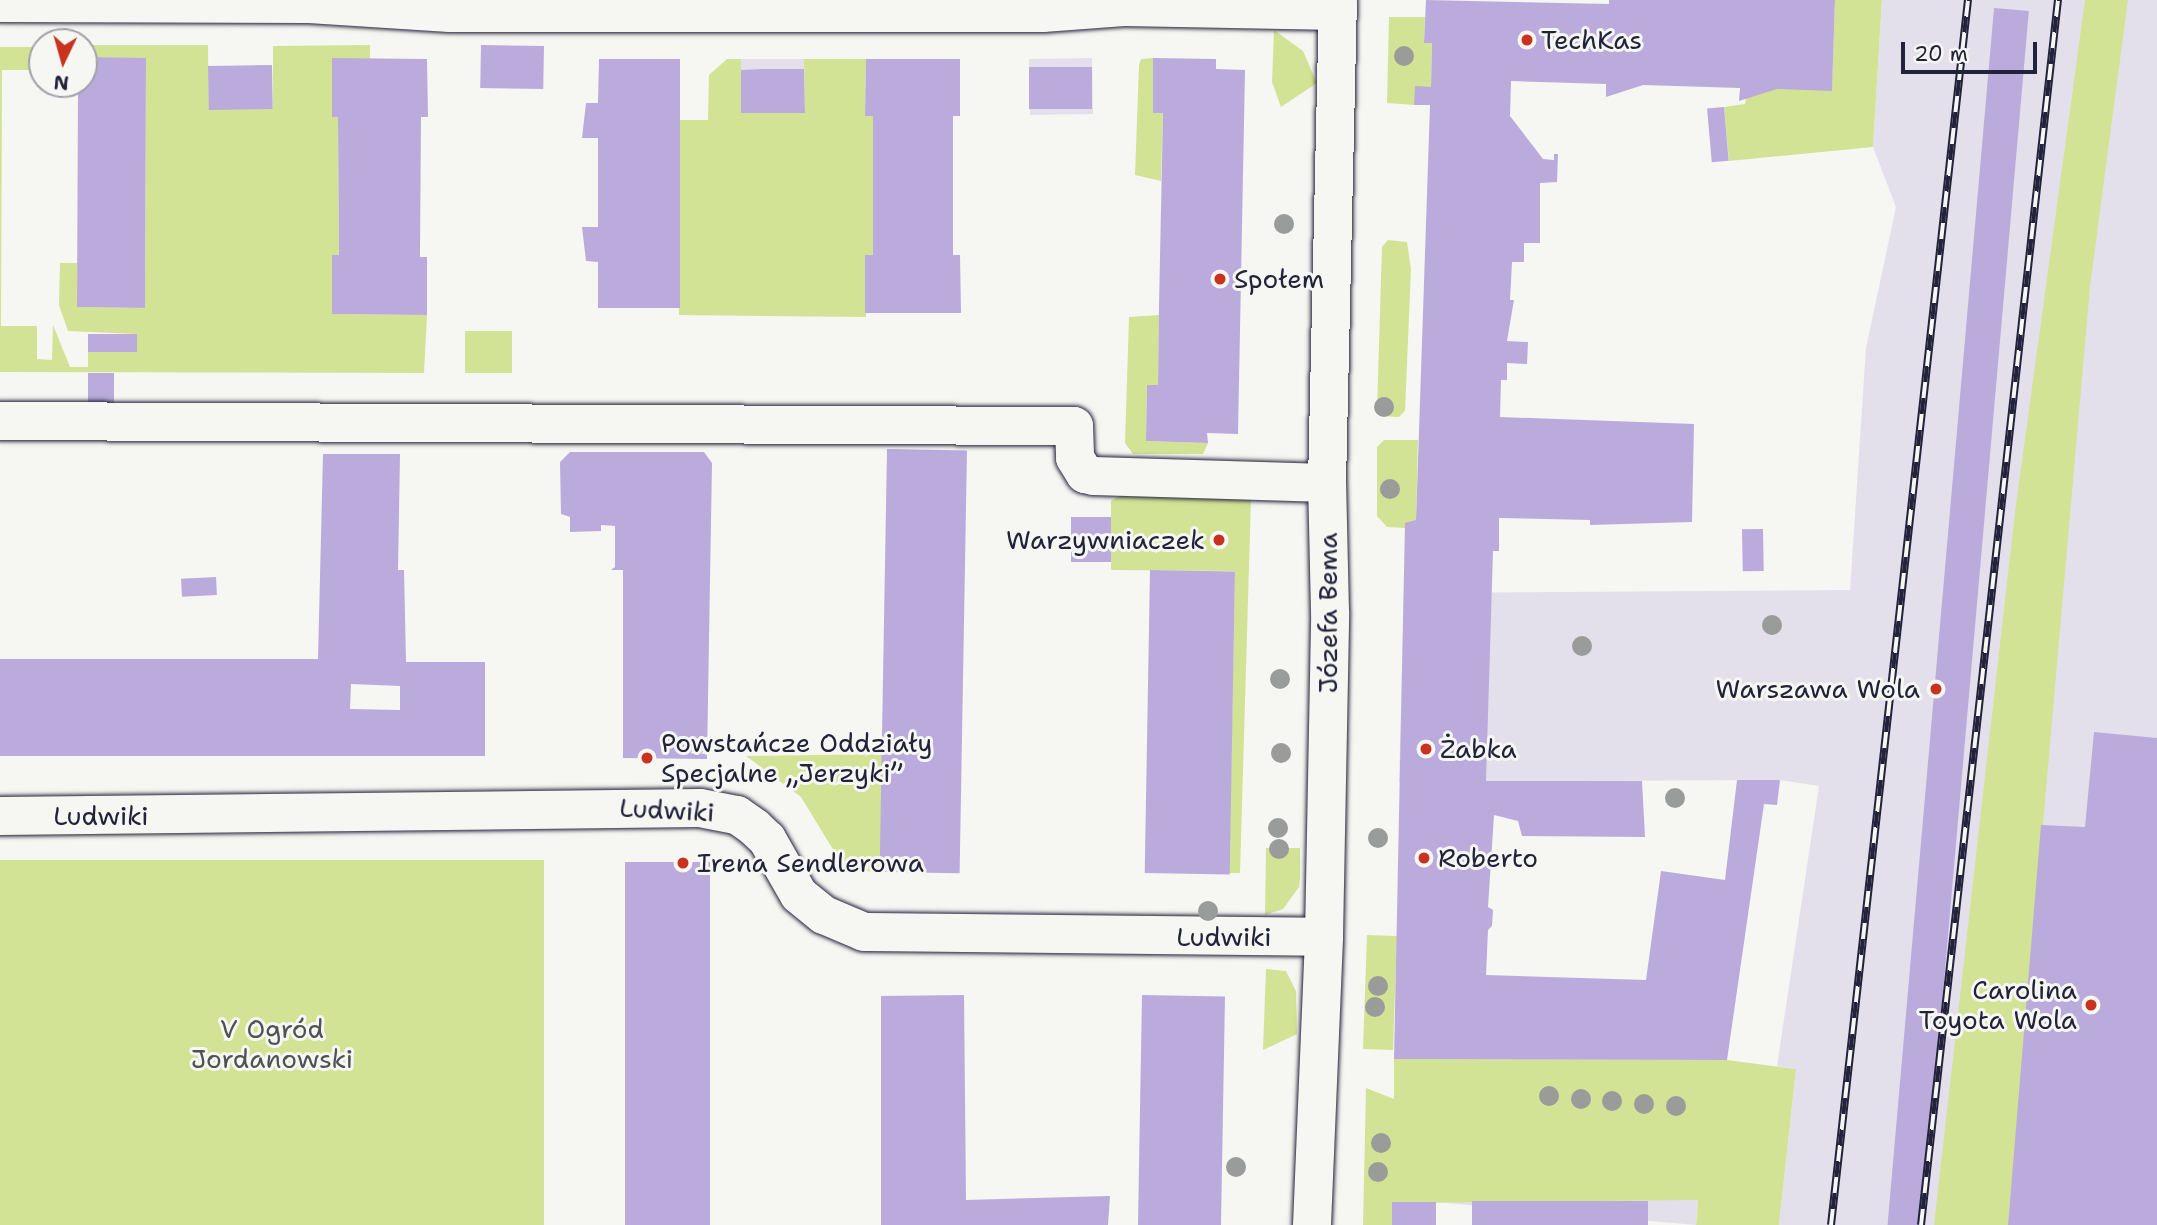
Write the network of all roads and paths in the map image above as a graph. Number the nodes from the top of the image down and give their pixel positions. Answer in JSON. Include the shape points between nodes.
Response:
{"nodes":[{"id":1,"x":0,"y":3,"type":"edge"},
{"id":2,"x":1338,"y":5,"type":"edge"},
{"id":3,"x":0,"y":421,"type":"edge"},
{"id":4,"x":1327,"y":483,"type":"junction"},
{"id":5,"x":0,"y":816,"type":"edge"},
{"id":6,"x":1324,"y":937,"type":"junction"},
{"id":7,"x":1312,"y":1225,"type":"edge"}],
"edges":[{"from":1,"to":2,"type":"street","via":[[309,4],[450,13],[1043,13],[1124,7]]},
{"from":2,"to":4,"type":"street","name":"Józefa Bema"},
{"from":3,"to":4,"type":"street","via":[[1074,426],[1075,458],[1085,474]]},
{"from":4,"to":6,"type":"street","name":"Józefa Bema","via":[[1330,612]]},
{"from":5,"to":6,"type":"street","name":"Ludwiki","via":[[700,808],[737,815],[754,827],[767,839],[800,895],[824,915],[864,932]]},
{"from":6,"to":7,"type":"street","name":"Józefa Bema"}]}
